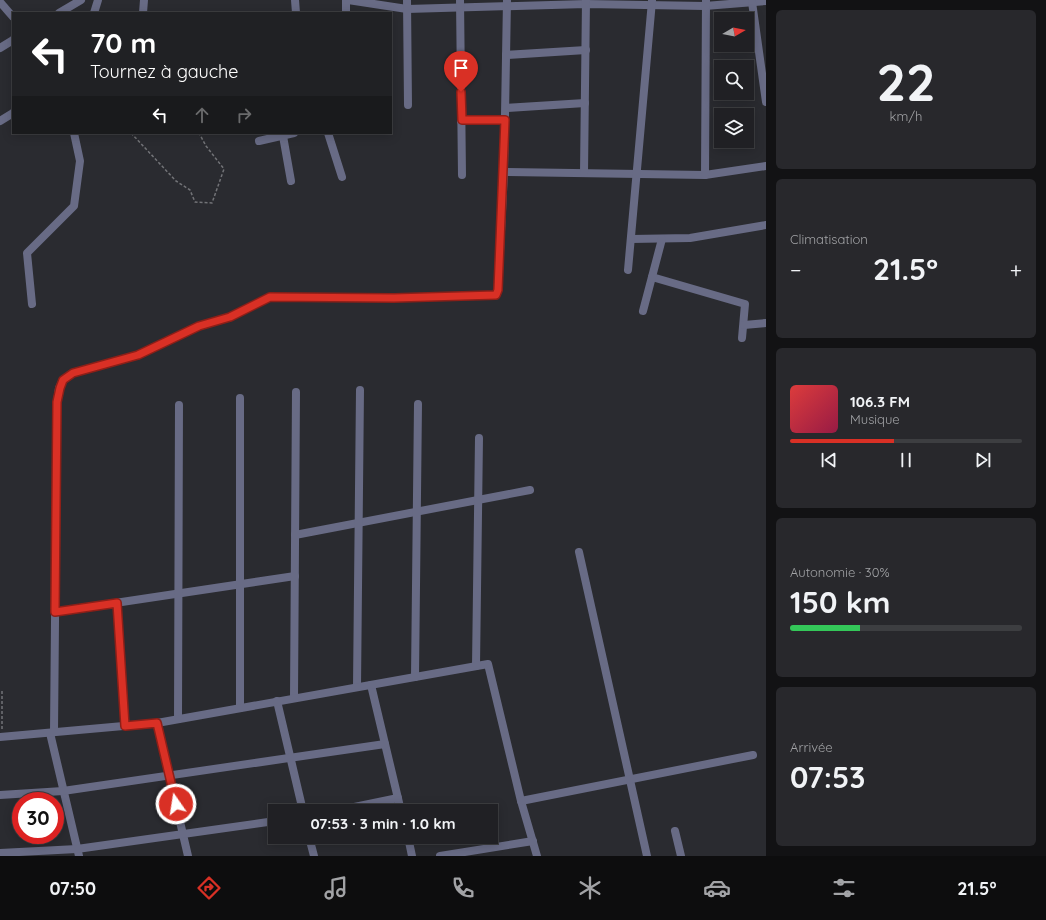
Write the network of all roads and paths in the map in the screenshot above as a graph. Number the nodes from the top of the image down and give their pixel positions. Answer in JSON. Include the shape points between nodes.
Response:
{"nodes":[{"id":1,"x":81,"y":0,"type":"edge"},
{"id":2,"x":98,"y":0,"type":"edge"},
{"id":3,"x":144,"y":0,"type":"edge"},
{"id":4,"x":296,"y":0,"type":"edge"},
{"id":5,"x":347,"y":0,"type":"edge"},
{"id":6,"x":407,"y":0,"type":"edge"},
{"id":7,"x":766,"y":1,"type":"edge"},
{"id":8,"x":0,"y":2,"type":"edge"},
{"id":9,"x":586,"y":2,"type":"edge"},
{"id":10,"x":752,"y":2,"type":"junction"},
{"id":11,"x":507,"y":3,"type":"edge"},
{"id":12,"x":652,"y":3,"type":"edge"},
{"id":13,"x":706,"y":3,"type":"edge"},
{"id":14,"x":460,"y":4,"type":"edge"},
{"id":15,"x":407,"y":9,"type":"junction"},
{"id":16,"x":61,"y":12,"type":"edge"},
{"id":17,"x":94,"y":12,"type":"edge"},
{"id":18,"x":143,"y":12,"type":"edge"},
{"id":19,"x":296,"y":12,"type":"edge"},
{"id":20,"x":346,"y":12,"type":"edge"},
{"id":21,"x":12,"y":16,"type":"edge"},
{"id":22,"x":12,"y":41,"type":"edge"},
{"id":23,"x":0,"y":48,"type":"edge"},
{"id":24,"x":586,"y":50,"type":"junction"},
{"id":25,"x":506,"y":55,"type":"junction"},
{"id":26,"x":766,"y":102,"type":"edge"},
{"id":27,"x":585,"y":103,"type":"junction"},
{"id":28,"x":408,"y":105,"type":"dead end"},
{"id":29,"x":506,"y":108,"type":"junction"},
{"id":30,"x":12,"y":114,"type":"edge"},
{"id":31,"x":462,"y":120,"type":"junction"},
{"id":32,"x":505,"y":120,"type":"junction"},
{"id":33,"x":0,"y":121,"type":"edge"},
{"id":34,"x":74,"y":134,"type":"edge"},
{"id":35,"x":132,"y":134,"type":"edge"},
{"id":36,"x":200,"y":134,"type":"edge"},
{"id":37,"x":290,"y":134,"type":"edge"},
{"id":38,"x":328,"y":134,"type":"edge"},
{"id":39,"x":283,"y":136,"type":"junction"},
{"id":40,"x":259,"y":141,"type":"dead end"},
{"id":41,"x":766,"y":166,"type":"edge"},
{"id":42,"x":504,"y":172,"type":"junction"},
{"id":43,"x":584,"y":173,"type":"junction"},
{"id":44,"x":636,"y":174,"type":"junction"},
{"id":45,"x":462,"y":175,"type":"dead end"},
{"id":46,"x":705,"y":175,"type":"junction"},
{"id":47,"x":342,"y":177,"type":"dead end"},
{"id":48,"x":291,"y":181,"type":"dead end"},
{"id":49,"x":766,"y":224,"type":"edge"},
{"id":50,"x":630,"y":239,"type":"junction"},
{"id":51,"x":662,"y":239,"type":"junction"},
{"id":52,"x":628,"y":270,"type":"dead end"},
{"id":53,"x":652,"y":277,"type":"junction"},
{"id":54,"x":32,"y":304,"type":"dead end"},
{"id":55,"x":643,"y":311,"type":"dead end"},
{"id":56,"x":766,"y":323,"type":"edge"},
{"id":57,"x":744,"y":325,"type":"junction"},
{"id":58,"x":742,"y":338,"type":"dead end"},
{"id":59,"x":360,"y":390,"type":"dead end"},
{"id":60,"x":296,"y":392,"type":"dead end"},
{"id":61,"x":240,"y":398,"type":"dead end"},
{"id":62,"x":418,"y":404,"type":"dead end"},
{"id":63,"x":179,"y":405,"type":"dead end"},
{"id":64,"x":479,"y":438,"type":"dead end"},
{"id":65,"x":530,"y":490,"type":"dead end"},
{"id":66,"x":478,"y":500,"type":"junction"},
{"id":67,"x":417,"y":512,"type":"junction"},
{"id":68,"x":358,"y":523,"type":"junction"},
{"id":69,"x":295,"y":535,"type":"junction"},
{"id":70,"x":579,"y":552,"type":"dead end"},
{"id":71,"x":295,"y":576,"type":"junction"},
{"id":72,"x":240,"y":584,"type":"junction"},
{"id":73,"x":179,"y":594,"type":"junction"},
{"id":74,"x":117,"y":603,"type":"junction"},
{"id":75,"x":55,"y":612,"type":"junction"},
{"id":76,"x":476,"y":666,"type":"junction"},
{"id":77,"x":415,"y":677,"type":"junction"},
{"id":78,"x":371,"y":685,"type":"junction"},
{"id":79,"x":357,"y":687,"type":"junction"},
{"id":80,"x":2,"y":691,"type":"dead end"},
{"id":81,"x":294,"y":698,"type":"junction"},
{"id":82,"x":277,"y":701,"type":"junction"},
{"id":83,"x":240,"y":708,"type":"junction"},
{"id":84,"x":178,"y":719,"type":"junction"},
{"id":85,"x":157,"y":723,"type":"junction"},
{"id":86,"x":125,"y":726,"type":"junction"},
{"id":87,"x":52,"y":733,"type":"junction"},
{"id":88,"x":1,"y":737,"type":"edge"},
{"id":89,"x":385,"y":744,"type":"junction"},
{"id":90,"x":753,"y":755,"type":"dead end"},
{"id":91,"x":290,"y":757,"type":"junction"},
{"id":92,"x":169,"y":775,"type":"junction"},
{"id":93,"x":630,"y":779,"type":"junction"},
{"id":94,"x":63,"y":790,"type":"junction"},
{"id":95,"x":0,"y":795,"type":"edge"},
{"id":96,"x":398,"y":798,"type":"junction"},
{"id":97,"x":521,"y":801,"type":"junction"},
{"id":98,"x":301,"y":804,"type":"edge"},
{"id":99,"x":369,"y":804,"type":"edge"},
{"id":100,"x":399,"y":804,"type":"edge"},
{"id":101,"x":268,"y":822,"type":"edge"},
{"id":102,"x":676,"y":830,"type":"dead end"},
{"id":103,"x":183,"y":834,"type":"junction"},
{"id":104,"x":533,"y":841,"type":"junction"},
{"id":105,"x":311,"y":844,"type":"edge"},
{"id":106,"x":409,"y":844,"type":"edge"},
{"id":107,"x":78,"y":852,"type":"edge"},
{"id":108,"x":0,"y":853,"type":"edge"},
{"id":109,"x":188,"y":856,"type":"edge"},
{"id":110,"x":314,"y":856,"type":"edge"},
{"id":111,"x":412,"y":856,"type":"edge"},
{"id":112,"x":440,"y":856,"type":"edge"},
{"id":113,"x":537,"y":856,"type":"edge"},
{"id":114,"x":647,"y":856,"type":"edge"},
{"id":115,"x":681,"y":856,"type":"edge"}],
"edges":[{"from":1,"to":16,"type":"street"},
{"from":2,"to":17,"type":"street"},
{"from":3,"to":18,"type":"street"},
{"from":4,"to":19,"type":"street"},
{"from":5,"to":15,"type":"street"},
{"from":5,"to":20,"type":"street"},
{"from":6,"to":15,"type":"street"},
{"from":7,"to":10,"type":"street"},
{"from":8,"to":21,"type":"street"},
{"from":9,"to":11,"type":"street"},
{"from":9,"to":12,"type":"street"},
{"from":9,"to":24,"type":"street"},
{"from":10,"to":13,"type":"street"},
{"from":10,"to":26,"type":"street"},
{"from":11,"to":14,"type":"street"},
{"from":11,"to":25,"type":"street"},
{"from":12,"to":13,"type":"street"},
{"from":12,"to":44,"type":"street"},
{"from":13,"to":46,"type":"street"},
{"from":14,"to":15,"type":"street"},
{"from":14,"to":31,"type":"street"},
{"from":15,"to":28,"type":"street"},
{"from":22,"to":23,"type":"street"},
{"from":24,"to":25,"type":"street"},
{"from":24,"to":27,"type":"street"},
{"from":25,"to":29,"type":"street"},
{"from":27,"to":29,"type":"street"},
{"from":27,"to":43,"type":"street"},
{"from":29,"to":32,"type":"street"},
{"from":30,"to":33,"type":"street"},
{"from":31,"to":32,"type":"street"},
{"from":31,"to":45,"type":"street"},
{"from":32,"to":42,"type":"street"},
{"from":34,"to":54,"type":"street","via":[[80,161],[74,206],[27,253]]},
{"from":35,"to":36,"type":"path","via":[[176,181],[190,190],[195,202],[212,203],[224,169]]},
{"from":37,"to":39,"type":"street"},
{"from":38,"to":47,"type":"street"},
{"from":39,"to":40,"type":"street"},
{"from":39,"to":48,"type":"street"},
{"from":41,"to":46,"type":"street"},
{"from":42,"to":43,"type":"street"},
{"from":42,"to":75,"type":"street","via":[[496,295],[394,298],[270,297],[230,317],[199,326],[138,355],[73,373],[63,380],[57,402]]},
{"from":43,"to":44,"type":"street"},
{"from":44,"to":46,"type":"street"},
{"from":44,"to":50,"type":"street"},
{"from":49,"to":51,"type":"street","via":[[690,238]]},
{"from":50,"to":51,"type":"street"},
{"from":50,"to":52,"type":"street"},
{"from":51,"to":53,"type":"street"},
{"from":53,"to":55,"type":"street"},
{"from":53,"to":57,"type":"street","via":[[745,304]]},
{"from":56,"to":57,"type":"street"},
{"from":57,"to":58,"type":"street"},
{"from":59,"to":68,"type":"street"},
{"from":60,"to":69,"type":"street"},
{"from":61,"to":72,"type":"street"},
{"from":62,"to":67,"type":"street"},
{"from":63,"to":73,"type":"street"},
{"from":64,"to":66,"type":"street"},
{"from":65,"to":66,"type":"street"},
{"from":66,"to":67,"type":"street"},
{"from":66,"to":76,"type":"street"},
{"from":67,"to":68,"type":"street"},
{"from":67,"to":77,"type":"street"},
{"from":68,"to":69,"type":"street"},
{"from":68,"to":79,"type":"street"},
{"from":69,"to":71,"type":"street"},
{"from":70,"to":93,"type":"street"},
{"from":71,"to":72,"type":"street"},
{"from":71,"to":81,"type":"street"},
{"from":72,"to":73,"type":"street"},
{"from":72,"to":83,"type":"street"},
{"from":73,"to":74,"type":"street"},
{"from":73,"to":84,"type":"street"},
{"from":74,"to":75,"type":"street"},
{"from":74,"to":86,"type":"street"},
{"from":75,"to":87,"type":"street"},
{"from":76,"to":77,"type":"street"},
{"from":76,"to":97,"type":"street","via":[[488,664]]},
{"from":77,"to":78,"type":"street"},
{"from":78,"to":79,"type":"street"},
{"from":78,"to":89,"type":"street"},
{"from":79,"to":81,"type":"street"},
{"from":80,"to":88,"type":"path"},
{"from":81,"to":82,"type":"street"},
{"from":82,"to":83,"type":"street"},
{"from":82,"to":91,"type":"street"},
{"from":83,"to":84,"type":"street"},
{"from":84,"to":85,"type":"street"},
{"from":85,"to":86,"type":"street"},
{"from":85,"to":92,"type":"street"},
{"from":86,"to":87,"type":"street"},
{"from":87,"to":88,"type":"street"},
{"from":87,"to":94,"type":"street"},
{"from":89,"to":91,"type":"street"},
{"from":89,"to":96,"type":"street"},
{"from":90,"to":93,"type":"street"},
{"from":91,"to":92,"type":"street"},
{"from":91,"to":98,"type":"street"},
{"from":92,"to":94,"type":"street"},
{"from":92,"to":103,"type":"street"},
{"from":93,"to":97,"type":"street"},
{"from":93,"to":114,"type":"street"},
{"from":94,"to":95,"type":"street"},
{"from":94,"to":107,"type":"street"},
{"from":96,"to":99,"type":"street"},
{"from":96,"to":100,"type":"street"},
{"from":97,"to":104,"type":"street"},
{"from":101,"to":103,"type":"street"},
{"from":102,"to":115,"type":"street"},
{"from":103,"to":107,"type":"street"},
{"from":103,"to":109,"type":"street"},
{"from":104,"to":112,"type":"street"},
{"from":104,"to":113,"type":"street"},
{"from":105,"to":110,"type":"street"},
{"from":106,"to":111,"type":"street"},
{"from":107,"to":108,"type":"street"}]}
